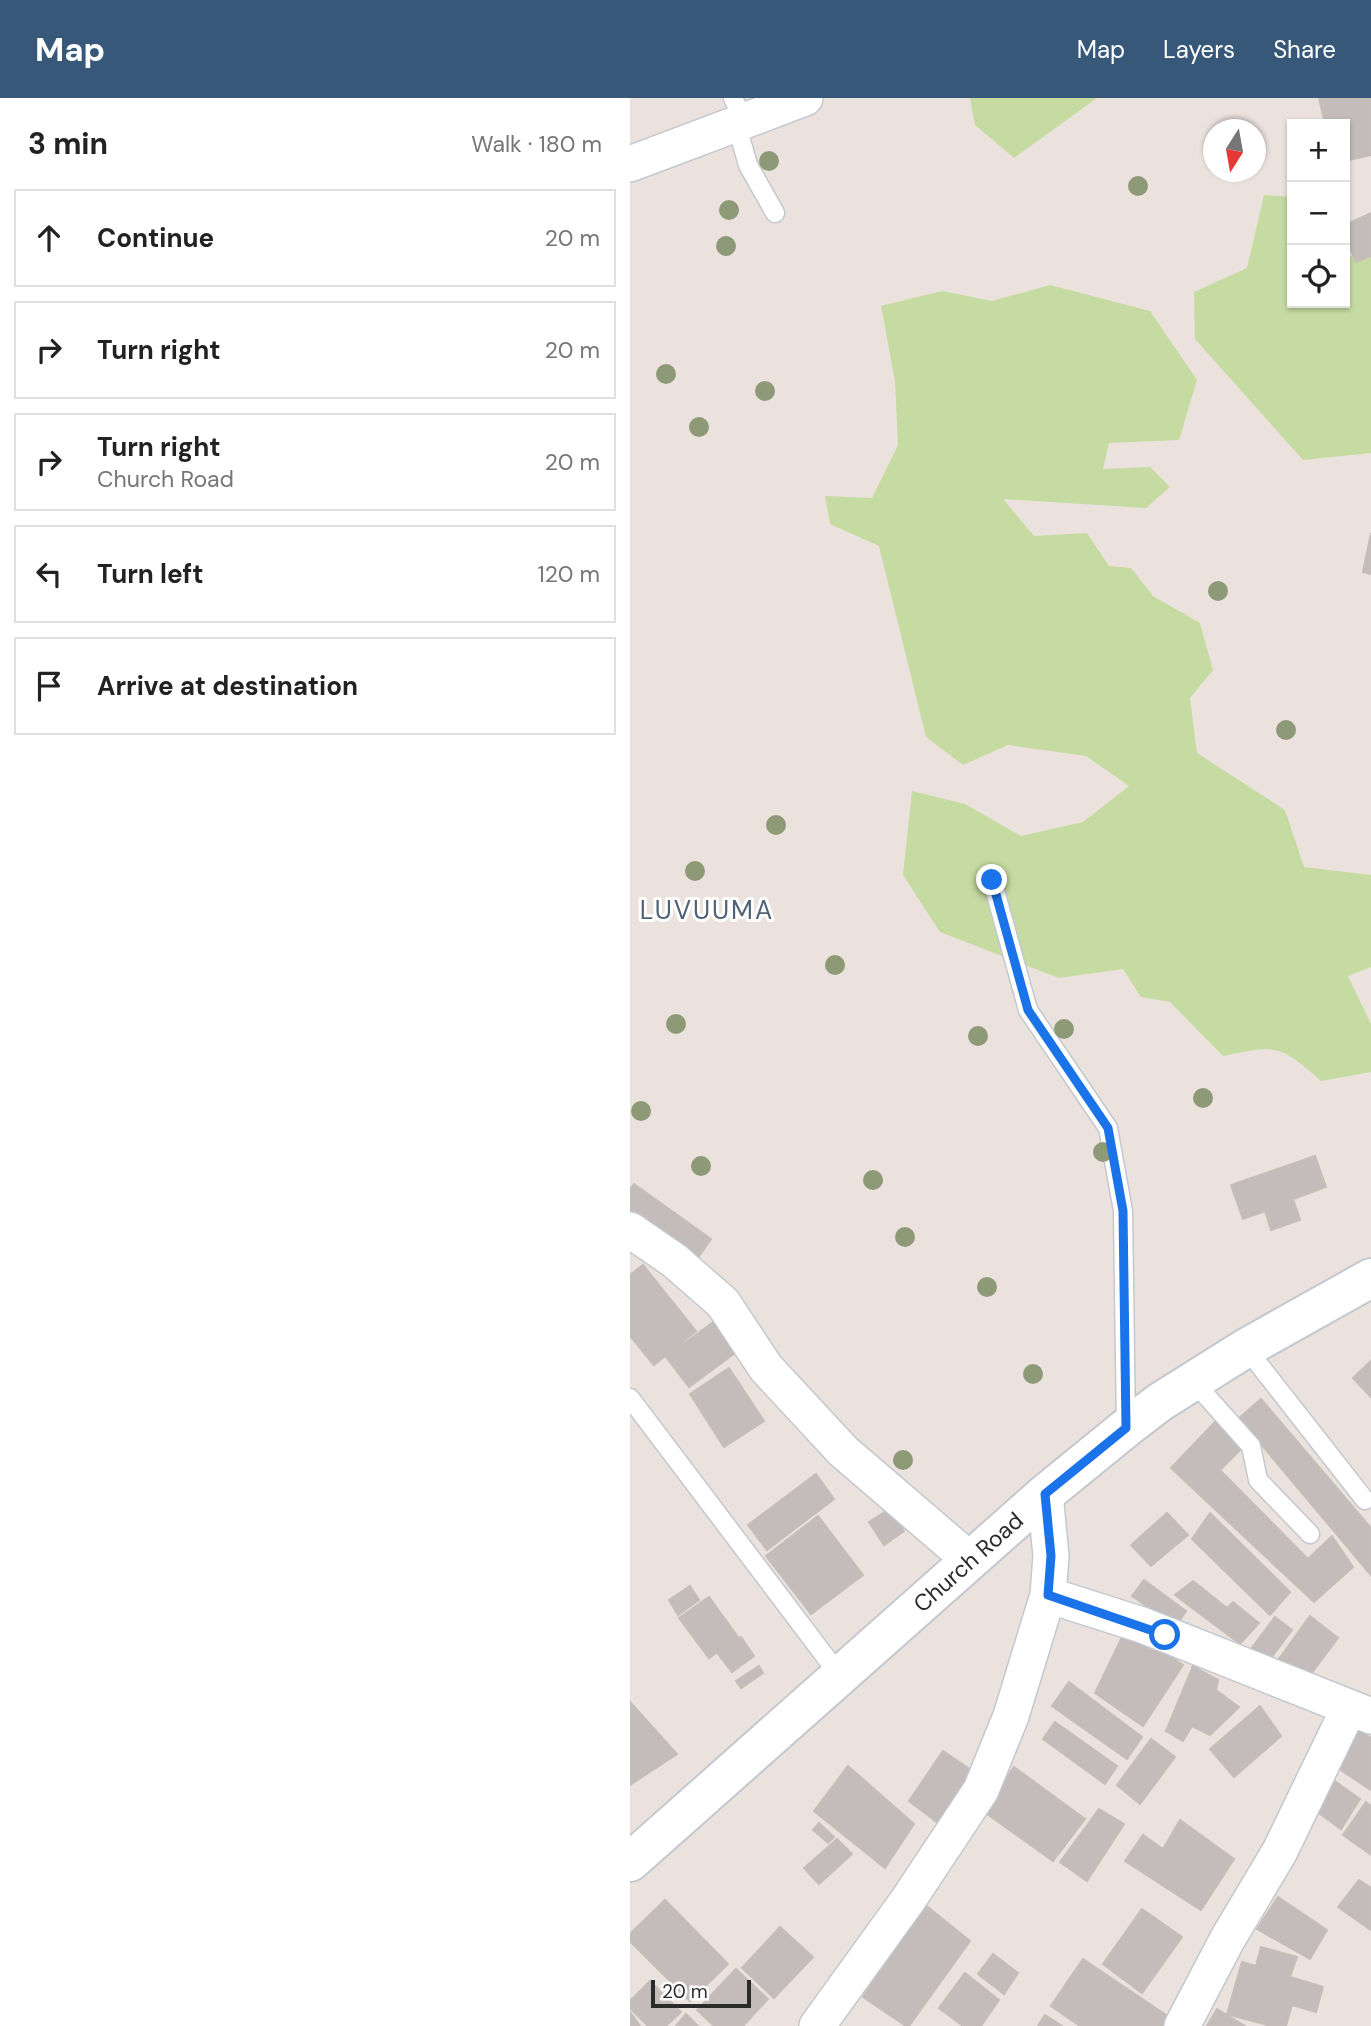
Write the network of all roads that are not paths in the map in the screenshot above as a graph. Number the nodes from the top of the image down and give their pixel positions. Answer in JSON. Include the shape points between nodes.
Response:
{"nodes":[{"id":1,"x":805,"y":98,"type":"edge"},
{"id":2,"x":738,"y":116,"type":"edge"},
{"id":3,"x":630,"y":164,"type":"edge"},
{"id":4,"x":775,"y":214,"type":"dead end"},
{"id":5,"x":992,"y":880,"type":"dead end"},
{"id":6,"x":630,"y":1230,"type":"edge"},
{"id":7,"x":1371,"y":1278,"type":"edge"},
{"id":8,"x":1246,"y":1348,"type":"junction"},
{"id":9,"x":1193,"y":1381,"type":"junction"},
{"id":10,"x":630,"y":1398,"type":"edge"},
{"id":11,"x":1126,"y":1428,"type":"junction"},
{"id":12,"x":1045,"y":1494,"type":"junction"},
{"id":13,"x":1365,"y":1500,"type":"dead end"},
{"id":14,"x":1310,"y":1534,"type":"dead end"},
{"id":15,"x":971,"y":1561,"type":"junction"},
{"id":16,"x":1048,"y":1595,"type":"junction"},
{"id":17,"x":841,"y":1676,"type":"junction"},
{"id":18,"x":1360,"y":1712,"type":"edge"},
{"id":19,"x":630,"y":1862,"type":"edge"},
{"id":20,"x":817,"y":2026,"type":"edge"},
{"id":21,"x":1182,"y":2026,"type":"edge"}],
"edges":[{"from":1,"to":2,"type":"street"},
{"from":2,"to":3,"type":"street"},
{"from":2,"to":4,"type":"lane","via":[[748,165]]},
{"from":5,"to":11,"type":"lane","via":[[1028,1010],[1108,1128],[1123,1211]]},
{"from":6,"to":15,"type":"street","via":[[676,1261],[723,1303],[765,1368],[843,1451]]},
{"from":7,"to":8,"type":"street","name":"Church Road"},
{"from":8,"to":9,"type":"street","name":"Church Road"},
{"from":8,"to":13,"type":"lane"},
{"from":9,"to":11,"type":"street","name":"Church Road"},
{"from":9,"to":14,"type":"lane","via":[[1251,1446],[1258,1480]]},
{"from":10,"to":17,"type":"lane"},
{"from":11,"to":12,"type":"street","name":"Church Road"},
{"from":12,"to":15,"type":"street","name":"Church Road"},
{"from":12,"to":16,"type":"street","via":[[1051,1556]]},
{"from":15,"to":17,"type":"street","name":"Church Road"},
{"from":16,"to":18,"type":"street","via":[[1142,1625]]},
{"from":16,"to":20,"type":"street","via":[[1011,1716],[981,1790]]},
{"from":17,"to":19,"type":"street","name":"Church Road"},
{"from":18,"to":21,"type":"street"}]}
